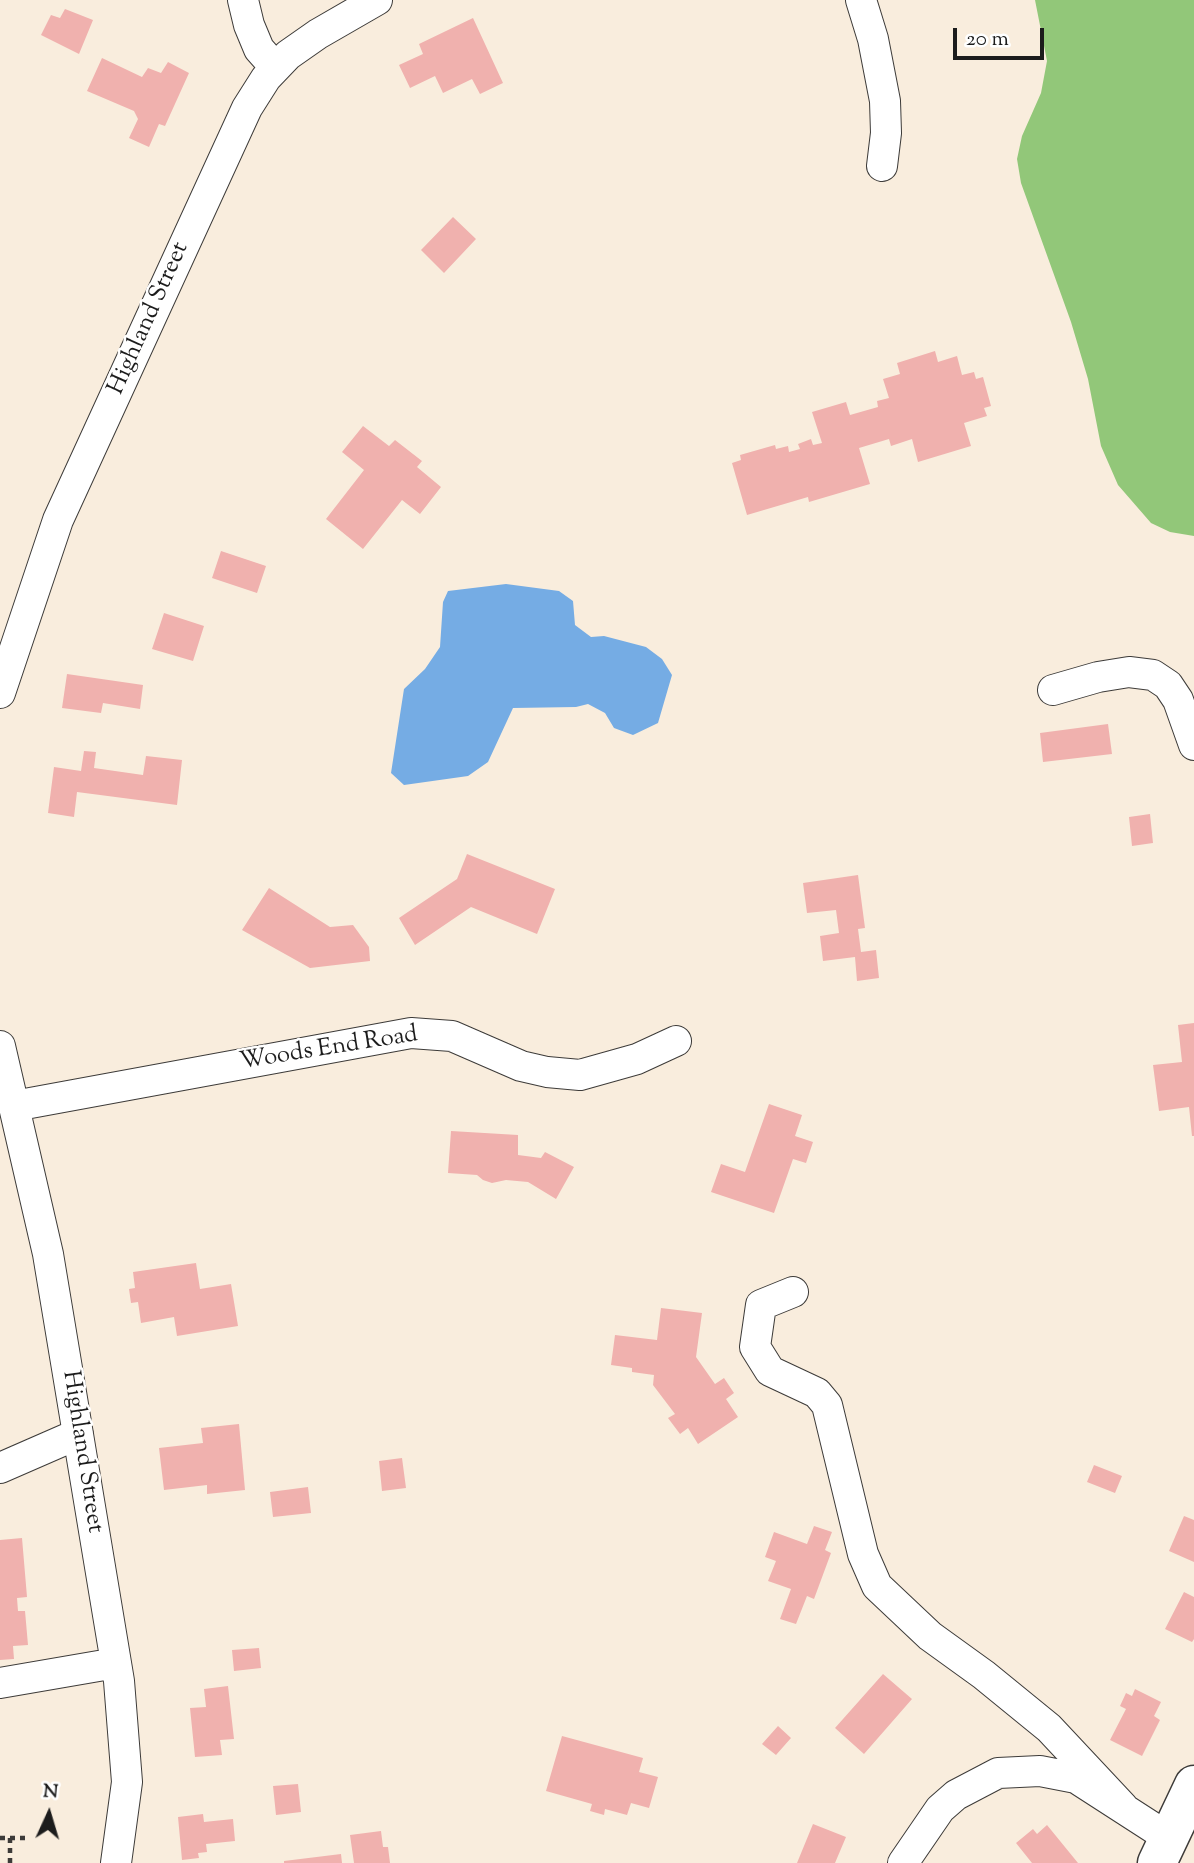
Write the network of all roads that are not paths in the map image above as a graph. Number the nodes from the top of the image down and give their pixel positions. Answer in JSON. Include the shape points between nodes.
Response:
{"nodes":[{"id":1,"x":243,"y":0,"type":"edge"},
{"id":2,"x":377,"y":0,"type":"edge"},
{"id":3,"x":862,"y":0,"type":"edge"},
{"id":4,"x":275,"y":67,"type":"junction"},
{"id":5,"x":882,"y":166,"type":"dead end"},
{"id":6,"x":1053,"y":690,"type":"dead end"},
{"id":7,"x":0,"y":693,"type":"edge"},
{"id":8,"x":1194,"y":745,"type":"edge"},
{"id":9,"x":676,"y":1041,"type":"dead end"},
{"id":10,"x":0,"y":1046,"type":"edge"},
{"id":11,"x":14,"y":1105,"type":"junction"},
{"id":12,"x":793,"y":1292,"type":"dead end"},
{"id":13,"x":78,"y":1434,"type":"junction"},
{"id":14,"x":0,"y":1468,"type":"edge"},
{"id":15,"x":116,"y":1663,"type":"junction"},
{"id":16,"x":0,"y":1683,"type":"edge"},
{"id":17,"x":1194,"y":1784,"type":"edge"},
{"id":18,"x":1123,"y":1807,"type":"junction"},
{"id":19,"x":1163,"y":1851,"type":"edge"},
{"id":20,"x":116,"y":1863,"type":"edge"},
{"id":21,"x":903,"y":1863,"type":"edge"}],
"edges":[{"from":1,"to":4,"type":"street","via":[[259,49]]},
{"from":2,"to":4,"type":"street","name":"Highland Street","via":[[302,45]]},
{"from":3,"to":5,"type":"street","via":[[885,102]]},
{"from":4,"to":7,"type":"street","name":"Highland Street","via":[[239,124],[58,520]]},
{"from":6,"to":8,"type":"street","via":[[1129,672],[1153,675],[1168,685],[1178,700]]},
{"from":9,"to":11,"type":"street","name":"Woods End Road","via":[[637,1059],[580,1075],[521,1066],[452,1036],[411,1033]]},
{"from":10,"to":11,"type":"street","name":"Highland Street"},
{"from":11,"to":13,"type":"street","name":"Highland Street","via":[[48,1254]]},
{"from":12,"to":18,"type":"street","via":[[761,1305],[755,1347],[770,1371],[817,1393],[827,1405],[863,1554],[877,1586],[930,1636],[1049,1728]]},
{"from":13,"to":14,"type":"street"},
{"from":13,"to":15,"type":"street","name":"Highland Street"},
{"from":15,"to":16,"type":"street"},
{"from":15,"to":20,"type":"street","name":"Highland Street","via":[[127,1782]]},
{"from":17,"to":19,"type":"main road"},
{"from":18,"to":19,"type":"street"},
{"from":18,"to":21,"type":"street","via":[[1076,1778],[1040,1771],[998,1773],[940,1809]]}]}
